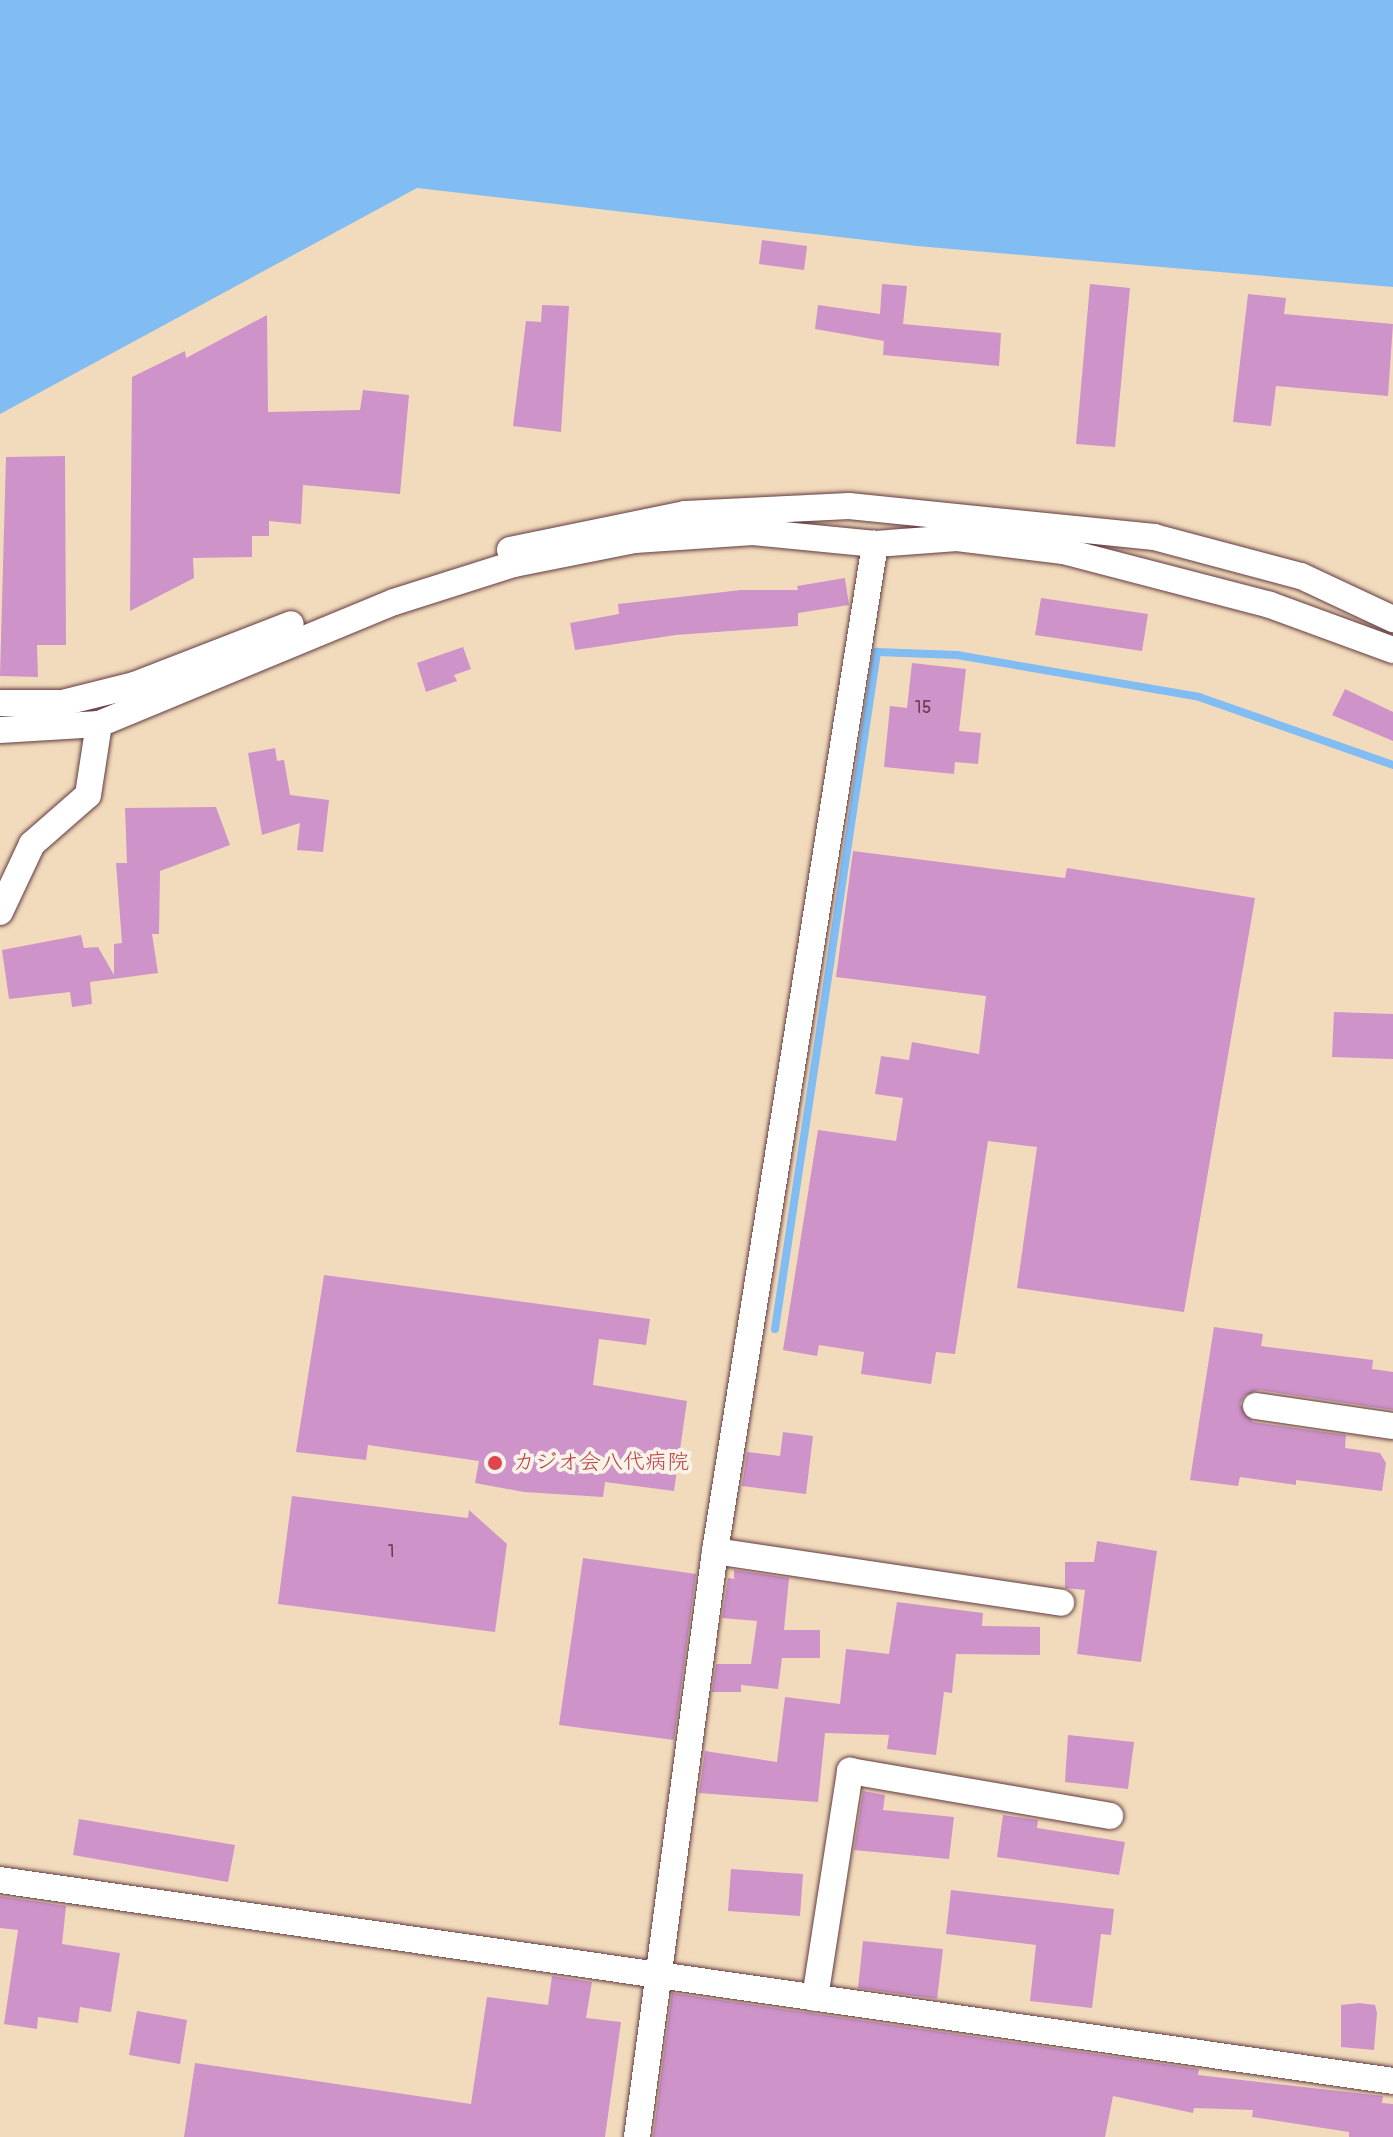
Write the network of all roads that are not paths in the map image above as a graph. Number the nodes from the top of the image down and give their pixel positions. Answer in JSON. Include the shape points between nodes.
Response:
{"nodes":[{"id":1,"x":875,"y":544,"type":"junction"},
{"id":2,"x":1393,"y":619,"type":"edge"},
{"id":3,"x":1393,"y":650,"type":"edge"},
{"id":4,"x":0,"y":703,"type":"edge"},
{"id":5,"x":99,"y":724,"type":"junction"},
{"id":6,"x":0,"y":730,"type":"edge"},
{"id":7,"x":0,"y":912,"type":"edge"},
{"id":8,"x":1256,"y":1406,"type":"dead end"},
{"id":9,"x":1393,"y":1426,"type":"edge"},
{"id":10,"x":715,"y":1551,"type":"junction"},
{"id":11,"x":1061,"y":1603,"type":"dead end"},
{"id":12,"x":1110,"y":1816,"type":"dead end"},
{"id":13,"x":0,"y":1880,"type":"edge"},
{"id":14,"x":660,"y":1976,"type":"junction"},
{"id":15,"x":815,"y":1998,"type":"junction"},
{"id":16,"x":1393,"y":2081,"type":"edge"},
{"id":17,"x":637,"y":2137,"type":"edge"}],
"edges":[{"from":1,"to":3,"type":"street","via":[[957,538],[1063,551],[1270,605]]},
{"from":1,"to":5,"type":"street","via":[[753,532],[635,540],[514,564],[394,602]]},
{"from":1,"to":10,"type":"street"},
{"from":2,"to":4,"type":"street","via":[[1301,576],[1154,537],[849,506],[685,514],[531,544],[373,593],[134,685],[62,703]]},
{"from":5,"to":6,"type":"street"},
{"from":5,"to":7,"type":"street","via":[[88,795],[32,844]]},
{"from":8,"to":9,"type":"street"},
{"from":10,"to":11,"type":"street"},
{"from":10,"to":14,"type":"street"},
{"from":12,"to":15,"type":"street","via":[[850,1771]]},
{"from":13,"to":14,"type":"street"},
{"from":14,"to":15,"type":"street"},
{"from":14,"to":17,"type":"street"},
{"from":15,"to":16,"type":"street"}]}
